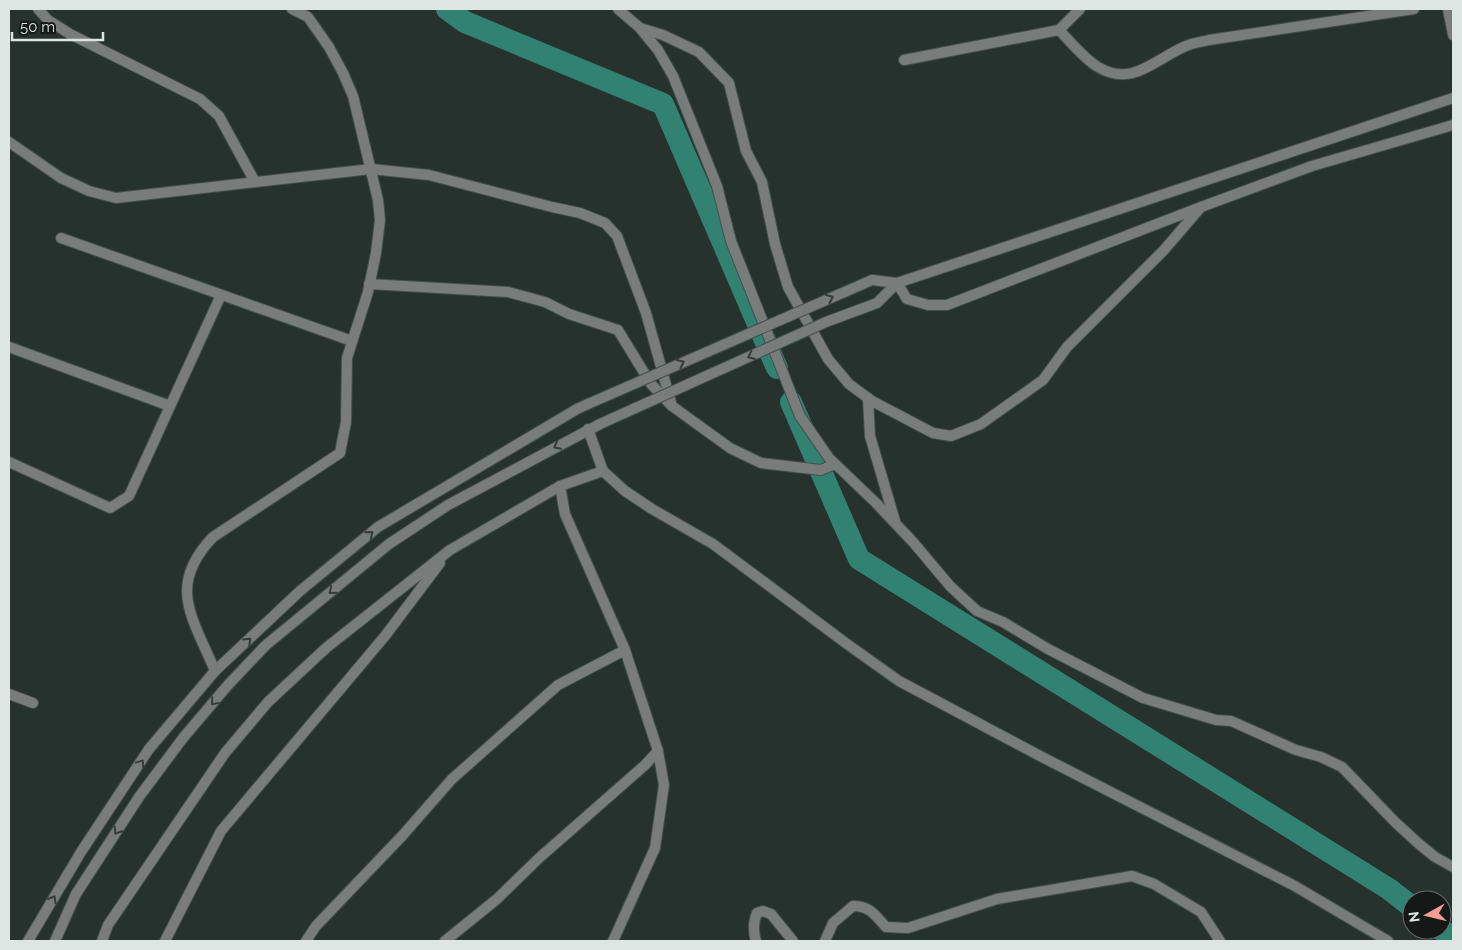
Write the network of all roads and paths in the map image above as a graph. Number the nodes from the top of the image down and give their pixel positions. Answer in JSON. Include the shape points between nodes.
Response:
{"nodes":[{"id":1,"x":38,"y":9,"type":"edge"},
{"id":2,"x":292,"y":9,"type":"edge"},
{"id":3,"x":618,"y":9,"type":"edge"},
{"id":4,"x":1080,"y":9,"type":"edge"},
{"id":5,"x":1414,"y":9,"type":"edge"},
{"id":6,"x":1448,"y":9,"type":"edge"},
{"id":7,"x":640,"y":28,"type":"junction"},
{"id":8,"x":1059,"y":30,"type":"junction"},
{"id":9,"x":1453,"y":35,"type":"edge"},
{"id":10,"x":904,"y":60,"type":"dead end"},
{"id":11,"x":1453,"y":98,"type":"edge"},
{"id":12,"x":1453,"y":125,"type":"edge"},
{"id":13,"x":9,"y":142,"type":"edge"},
{"id":14,"x":371,"y":169,"type":"junction"},
{"id":15,"x":255,"y":182,"type":"junction"},
{"id":16,"x":1201,"y":207,"type":"junction"},
{"id":17,"x":61,"y":238,"type":"dead end"},
{"id":18,"x":897,"y":283,"type":"junction"},
{"id":19,"x":369,"y":284,"type":"junction"},
{"id":20,"x":221,"y":295,"type":"junction"},
{"id":21,"x":352,"y":341,"type":"junction"},
{"id":22,"x":9,"y":347,"type":"edge"},
{"id":23,"x":868,"y":398,"type":"junction"},
{"id":24,"x":170,"y":406,"type":"junction"},
{"id":25,"x":672,"y":406,"type":"junction"},
{"id":26,"x":588,"y":429,"type":"junction"},
{"id":27,"x":9,"y":462,"type":"edge"},
{"id":28,"x":835,"y":464,"type":"junction"},
{"id":29,"x":603,"y":471,"type":"junction"},
{"id":30,"x":560,"y":486,"type":"junction"},
{"id":31,"x":896,"y":524,"type":"junction"},
{"id":32,"x":450,"y":550,"type":"junction"},
{"id":33,"x":626,"y":650,"type":"junction"},
{"id":34,"x":215,"y":672,"type":"junction"},
{"id":35,"x":9,"y":694,"type":"edge"},
{"id":36,"x":33,"y":703,"type":"dead end"},
{"id":37,"x":658,"y":751,"type":"junction"},
{"id":38,"x":1453,"y":868,"type":"edge"},
{"id":39,"x":28,"y":941,"type":"edge"},
{"id":40,"x":55,"y":941,"type":"edge"},
{"id":41,"x":102,"y":941,"type":"edge"},
{"id":42,"x":166,"y":941,"type":"edge"},
{"id":43,"x":306,"y":941,"type":"edge"},
{"id":44,"x":445,"y":941,"type":"edge"},
{"id":45,"x":613,"y":941,"type":"edge"},
{"id":46,"x":756,"y":941,"type":"edge"},
{"id":47,"x":793,"y":941,"type":"edge"},
{"id":48,"x":825,"y":941,"type":"edge"},
{"id":49,"x":1220,"y":941,"type":"edge"},
{"id":50,"x":1388,"y":941,"type":"edge"}],
"edges":[{"from":1,"to":15,"type":"street","via":[[48,20],[70,34],[200,99],[219,116]]},
{"from":2,"to":14,"type":"street","via":[[308,17],[343,73],[353,96]]},
{"from":3,"to":7,"type":"street"},
{"from":4,"to":8,"type":"street"},
{"from":5,"to":8,"type":"street","via":[[1209,40],[1186,46],[1145,69],[1119,74],[1096,66]]},
{"from":6,"to":9,"type":"street"},
{"from":7,"to":23,"type":"street","via":[[699,52],[729,83],[746,151],[762,182],[788,287],[828,359],[849,384]]},
{"from":7,"to":28,"type":"street","via":[[658,50],[681,94],[717,186],[731,241],[800,416]]},
{"from":8,"to":10,"type":"street"},
{"from":11,"to":18,"type":"street"},
{"from":12,"to":16,"type":"street","via":[[1312,166]]},
{"from":13,"to":15,"type":"street","via":[[61,178],[89,191],[116,198]]},
{"from":14,"to":15,"type":"street"},
{"from":14,"to":19,"type":"street","via":[[380,220]]},
{"from":14,"to":25,"type":"street","via":[[429,176],[580,213],[605,224],[617,236],[640,296]]},
{"from":16,"to":18,"type":"street","via":[[947,305],[928,305],[907,299]]},
{"from":16,"to":23,"type":"street","via":[[1164,250],[1067,347],[1043,380],[980,424],[950,436],[933,433]]},
{"from":17,"to":20,"type":"street"},
{"from":18,"to":26,"type":"street","one_way":true,"bridge":true,"via":[[877,303],[826,322]]},
{"from":34,"to":18,"type":"street","one_way":true,"bridge":true,"via":[[300,591],[378,527],[577,409],[872,280]]},
{"from":19,"to":21,"type":"street"},
{"from":19,"to":25,"type":"street","via":[[508,292],[545,302],[569,314],[618,330],[651,384]]},
{"from":20,"to":21,"type":"street"},
{"from":20,"to":24,"type":"street"},
{"from":21,"to":34,"type":"street","via":[[347,358],[346,422],[340,453],[213,537],[187,579],[187,604]]},
{"from":22,"to":24,"type":"street"},
{"from":23,"to":31,"type":"street","via":[[870,436]]},
{"from":24,"to":27,"type":"street","via":[[129,496],[110,508]]},
{"from":25,"to":28,"type":"street","via":[[730,448],[761,463],[821,470]]},
{"from":26,"to":29,"type":"street"},
{"from":26,"to":40,"type":"street","one_way":true,"via":[[448,505],[403,534],[266,645],[183,738],[139,798],[76,894]]},
{"from":28,"to":31,"type":"street"},
{"from":29,"to":30,"type":"street"},
{"from":29,"to":50,"type":"street","via":[[652,509],[713,544],[899,681],[1293,885]]},
{"from":30,"to":32,"type":"street"},
{"from":30,"to":33,"type":"street","via":[[565,514]]},
{"from":31,"to":38,"type":"street","via":[[950,586],[977,611],[1143,698],[1231,722],[1342,767],[1419,844]]},
{"from":32,"to":41,"type":"street","via":[[326,648],[268,702],[225,753],[108,925]]},
{"from":32,"to":42,"type":"street","via":[[385,636],[221,831]]},
{"from":33,"to":37,"type":"street"},
{"from":33,"to":43,"type":"street","via":[[558,685],[452,778],[316,926]]},
{"from":39,"to":34,"type":"street","one_way":true,"via":[[81,852],[149,749]]},
{"from":35,"to":36,"type":"street"},
{"from":37,"to":44,"type":"street","via":[[497,899]]},
{"from":37,"to":45,"type":"street","via":[[664,785],[655,848]]},
{"from":46,"to":47,"type":"street","via":[[755,917],[762,911],[771,914]]},
{"from":48,"to":49,"type":"street","via":[[833,923],[853,906],[863,906],[886,927],[908,928],[998,899],[1132,876],[1154,884],[1201,912]]}]}
